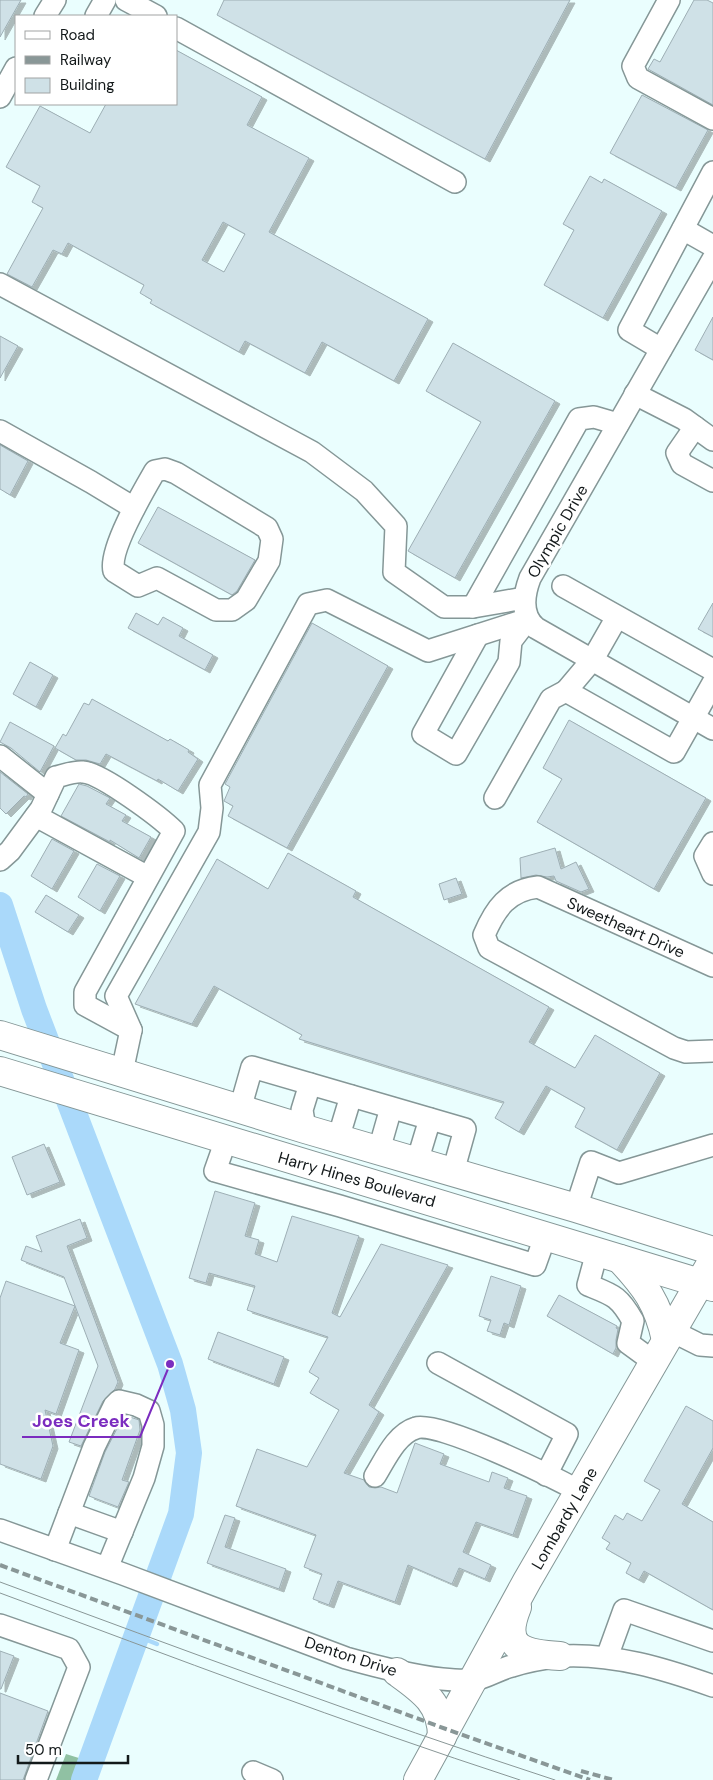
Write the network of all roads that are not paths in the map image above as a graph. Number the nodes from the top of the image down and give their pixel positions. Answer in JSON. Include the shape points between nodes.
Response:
{"nodes":[{"id":1,"x":55,"y":0,"type":"edge"},
{"id":2,"x":106,"y":0,"type":"edge"},
{"id":3,"x":126,"y":0,"type":"edge"},
{"id":4,"x":670,"y":0,"type":"edge"},
{"id":5,"x":47,"y":15,"type":"edge"},
{"id":6,"x":97,"y":15,"type":"edge"},
{"id":7,"x":154,"y":15,"type":"edge"},
{"id":8,"x":178,"y":29,"type":"edge"},
{"id":9,"x":15,"y":75,"type":"edge"},
{"id":10,"x":0,"y":98,"type":"edge"},
{"id":11,"x":713,"y":118,"type":"edge"},
{"id":12,"x":713,"y":172,"type":"edge"},
{"id":13,"x":455,"y":182,"type":"dead end"},
{"id":14,"x":683,"y":229,"type":"junction"},
{"id":15,"x":713,"y":246,"type":"edge"},
{"id":16,"x":713,"y":259,"type":"edge"},
{"id":17,"x":0,"y":284,"type":"edge"},
{"id":18,"x":661,"y":349,"type":"junction"},
{"id":19,"x":635,"y":394,"type":"junction"},
{"id":20,"x":618,"y":424,"type":"junction"},
{"id":21,"x":695,"y":427,"type":"junction"},
{"id":22,"x":0,"y":431,"type":"edge"},
{"id":23,"x":713,"y":440,"type":"edge"},
{"id":24,"x":713,"y":481,"type":"edge"},
{"id":25,"x":134,"y":508,"type":"junction"},
{"id":26,"x":563,"y":586,"type":"dead end"},
{"id":27,"x":524,"y":598,"type":"junction"},
{"id":28,"x":473,"y":607,"type":"junction"},
{"id":29,"x":617,"y":617,"type":"junction"},
{"id":30,"x":528,"y":619,"type":"junction"},
{"id":31,"x":478,"y":635,"type":"junction"},
{"id":32,"x":593,"y":659,"type":"junction"},
{"id":33,"x":713,"y":670,"type":"edge"},
{"id":34,"x":713,"y":683,"type":"edge"},
{"id":35,"x":566,"y":691,"type":"junction"},
{"id":36,"x":694,"y":718,"type":"junction"},
{"id":37,"x":713,"y":729,"type":"edge"},
{"id":38,"x":0,"y":756,"type":"edge"},
{"id":39,"x":48,"y":794,"type":"junction"},
{"id":40,"x":495,"y":798,"type":"dead end"},
{"id":41,"x":36,"y":816,"type":"junction"},
{"id":42,"x":713,"y":843,"type":"edge"},
{"id":43,"x":5,"y":856,"type":"edge"},
{"id":44,"x":713,"y":874,"type":"edge"},
{"id":45,"x":148,"y":877,"type":"junction"},
{"id":46,"x":713,"y":966,"type":"edge"},
{"id":47,"x":131,"y":1030,"type":"junction"},
{"id":48,"x":2,"y":1035,"type":"edge"},
{"id":49,"x":713,"y":1051,"type":"edge"},
{"id":50,"x":122,"y":1072,"type":"junction"},
{"id":51,"x":10,"y":1074,"type":"edge"},
{"id":52,"x":310,"y":1084,"type":"junction"},
{"id":53,"x":351,"y":1096,"type":"junction"},
{"id":54,"x":113,"y":1105,"type":"junction"},
{"id":55,"x":391,"y":1108,"type":"junction"},
{"id":56,"x":240,"y":1109,"type":"junction"},
{"id":57,"x":430,"y":1119,"type":"junction"},
{"id":58,"x":305,"y":1129,"type":"junction"},
{"id":59,"x":338,"y":1139,"type":"junction"},
{"id":60,"x":226,"y":1140,"type":"junction"},
{"id":61,"x":713,"y":1145,"type":"edge"},
{"id":62,"x":379,"y":1150,"type":"junction"},
{"id":63,"x":295,"y":1161,"type":"junction"},
{"id":64,"x":417,"y":1162,"type":"junction"},
{"id":65,"x":453,"y":1172,"type":"junction"},
{"id":66,"x":348,"y":1177,"type":"junction"},
{"id":67,"x":287,"y":1191,"type":"junction"},
{"id":68,"x":411,"y":1195,"type":"junction"},
{"id":69,"x":340,"y":1206,"type":"junction"},
{"id":70,"x":576,"y":1208,"type":"junction"},
{"id":71,"x":462,"y":1210,"type":"junction"},
{"id":72,"x":504,"y":1224,"type":"junction"},
{"id":73,"x":402,"y":1225,"type":"junction"},
{"id":74,"x":545,"y":1236,"type":"junction"},
{"id":75,"x":452,"y":1240,"type":"junction"},
{"id":76,"x":713,"y":1251,"type":"edge"},
{"id":77,"x":496,"y":1253,"type":"junction"},
{"id":78,"x":609,"y":1256,"type":"junction"},
{"id":79,"x":713,"y":1259,"type":"edge"},
{"id":80,"x":706,"y":1285,"type":"edge"},
{"id":81,"x":664,"y":1344,"type":"junction"},
{"id":82,"x":713,"y":1346,"type":"edge"},
{"id":83,"x":438,"y":1363,"type":"dead end"},
{"id":84,"x":546,"y":1475,"type":"junction"},
{"id":85,"x":375,"y":1476,"type":"dead end"},
{"id":86,"x":579,"y":1491,"type":"junction"},
{"id":87,"x":69,"y":1513,"type":"junction"},
{"id":88,"x":0,"y":1530,"type":"edge"},
{"id":89,"x":122,"y":1532,"type":"junction"},
{"id":90,"x":55,"y":1550,"type":"junction"},
{"id":91,"x":115,"y":1571,"type":"junction"},
{"id":92,"x":527,"y":1581,"type":"junction"},
{"id":93,"x":0,"y":1625,"type":"edge"},
{"id":94,"x":713,"y":1641,"type":"edge"},
{"id":95,"x":560,"y":1656,"type":"junction"},
{"id":96,"x":607,"y":1657,"type":"junction"},
{"id":97,"x":397,"y":1672,"type":"junction"},
{"id":98,"x":474,"y":1680,"type":"junction"},
{"id":99,"x":713,"y":1686,"type":"edge"},
{"id":100,"x":442,"y":1737,"type":"junction"},
{"id":101,"x":36,"y":1780,"type":"edge"},
{"id":102,"x":418,"y":1780,"type":"edge"}],
"edges":[{"from":1,"to":5,"type":"street"},
{"from":2,"to":6,"type":"street"},
{"from":3,"to":7,"type":"street"},
{"from":4,"to":11,"type":"street","via":[[632,66],[638,78]]},
{"from":8,"to":13,"type":"street"},
{"from":9,"to":10,"type":"street"},
{"from":12,"to":14,"type":"street"},
{"from":14,"to":15,"type":"street"},
{"from":14,"to":18,"type":"street","via":[[629,330]]},
{"from":16,"to":18,"type":"street","name":"Olympic Drive"},
{"from":17,"to":28,"type":"street","via":[[312,452],[364,491],[396,526],[394,572],[444,607]]},
{"from":18,"to":19,"type":"street","name":"Olympic Drive"},
{"from":19,"to":20,"type":"street","name":"Olympic Drive"},
{"from":19,"to":21,"type":"street"},
{"from":20,"to":27,"type":"street","name":"Olympic Drive","via":[[530,578]]},
{"from":20,"to":28,"type":"street","via":[[594,417],[579,418]]},
{"from":21,"to":23,"type":"street"},
{"from":21,"to":24,"type":"street","via":[[677,453],[682,464]]},
{"from":22,"to":25,"type":"street"},
{"from":25,"to":25,"type":"street","via":[[155,471],[165,469],[176,473],[267,528],[272,539],[269,561],[246,600],[232,610],[216,610],[157,578],[138,586],[114,571],[112,565]]},
{"from":26,"to":29,"type":"street"},
{"from":27,"to":28,"type":"street"},
{"from":27,"to":30,"type":"street","name":"Olympic Drive"},
{"from":29,"to":32,"type":"street"},
{"from":29,"to":33,"type":"street"},
{"from":30,"to":31,"type":"street"},
{"from":30,"to":31,"type":"street","via":[[511,641],[509,662],[456,754],[423,734]]},
{"from":30,"to":32,"type":"street","via":[[536,628]]},
{"from":31,"to":47,"type":"street","via":[[428,651],[327,600],[308,604],[210,785],[209,832],[116,996]]},
{"from":32,"to":35,"type":"street"},
{"from":32,"to":36,"type":"street"},
{"from":34,"to":36,"type":"street"},
{"from":35,"to":36,"type":"street","via":[[674,752]]},
{"from":35,"to":40,"type":"street","via":[[552,699]]},
{"from":36,"to":37,"type":"street"},
{"from":38,"to":39,"type":"street"},
{"from":39,"to":41,"type":"street"},
{"from":39,"to":45,"type":"street","via":[[56,777],[83,772],[102,780],[158,816],[174,831]]},
{"from":41,"to":43,"type":"street"},
{"from":41,"to":45,"type":"street"},
{"from":42,"to":44,"type":"street","via":[[705,856]]},
{"from":45,"to":47,"type":"street","via":[[85,992],[85,1005]]},
{"from":46,"to":49,"type":"street","name":"Sweetheart Drive","via":[[538,887],[525,888],[502,903],[484,935],[489,948],[674,1048],[686,1052]]},
{"from":47,"to":50,"type":"street"},
{"from":48,"to":50,"type":"main road","name":"Harry Hines Boulevard"},
{"from":50,"to":54,"type":"main road"},
{"from":50,"to":56,"type":"main road","name":"Harry Hines Boulevard"},
{"from":51,"to":54,"type":"main road","name":"Harry Hines Boulevard"},
{"from":52,"to":53,"type":"street"},
{"from":52,"to":56,"type":"street","via":[[252,1067]]},
{"from":52,"to":58,"type":"street","via":[[302,1110]]},
{"from":53,"to":55,"type":"street"},
{"from":53,"to":59,"type":"street"},
{"from":54,"to":60,"type":"main road","name":"Harry Hines Boulevard"},
{"from":55,"to":57,"type":"street"},
{"from":55,"to":62,"type":"street"},
{"from":56,"to":58,"type":"main road","name":"Harry Hines Boulevard"},
{"from":57,"to":64,"type":"street"},
{"from":57,"to":65,"type":"street","via":[[465,1129]]},
{"from":58,"to":59,"type":"main road","name":"Harry Hines Boulevard"},
{"from":58,"to":63,"type":"main road"},
{"from":59,"to":62,"type":"main road","name":"Harry Hines Boulevard"},
{"from":60,"to":63,"type":"main road","name":"Harry Hines Boulevard"},
{"from":60,"to":67,"type":"street","via":[[215,1172]]},
{"from":61,"to":70,"type":"street","via":[[619,1174],[591,1162]]},
{"from":62,"to":64,"type":"main road","name":"Harry Hines Boulevard"},
{"from":63,"to":66,"type":"main road","name":"Harry Hines Boulevard"},
{"from":63,"to":67,"type":"street"},
{"from":64,"to":65,"type":"main road","name":"Harry Hines Boulevard"},
{"from":65,"to":70,"type":"main road","name":"Harry Hines Boulevard"},
{"from":66,"to":68,"type":"main road","name":"Harry Hines Boulevard"},
{"from":66,"to":69,"type":"street"},
{"from":67,"to":69,"type":"street"},
{"from":68,"to":71,"type":"main road","name":"Harry Hines Boulevard"},
{"from":68,"to":73,"type":"street"},
{"from":69,"to":73,"type":"street"},
{"from":70,"to":76,"type":"main road","name":"Harry Hines Boulevard"},
{"from":71,"to":72,"type":"main road","name":"Harry Hines Boulevard"},
{"from":71,"to":75,"type":"street"},
{"from":72,"to":74,"type":"main road","name":"Harry Hines Boulevard"},
{"from":72,"to":77,"type":"street"},
{"from":73,"to":75,"type":"street"},
{"from":74,"to":77,"type":"street","via":[[535,1265]]},
{"from":74,"to":78,"type":"main road","name":"Harry Hines Boulevard"},
{"from":75,"to":77,"type":"street"},
{"from":78,"to":80,"type":"main road","name":"Harry Hines Boulevard"},
{"from":78,"to":81,"type":"main road","via":[[636,1276],[652,1297]]},
{"from":78,"to":81,"type":"street","via":[[588,1285],[614,1295],[624,1304],[633,1321],[628,1343]]},
{"from":79,"to":80,"type":"main road","name":"Lombardy Lane"},
{"from":80,"to":81,"type":"main road","name":"Lombardy Lane"},
{"from":81,"to":82,"type":"street"},
{"from":81,"to":86,"type":"main road","name":"Lombardy Lane"},
{"from":83,"to":84,"type":"street","via":[[567,1434]]},
{"from":84,"to":85,"type":"street","via":[[471,1440],[430,1427],[417,1427],[400,1437]]},
{"from":84,"to":86,"type":"street"},
{"from":86,"to":92,"type":"main road","name":"Lombardy Lane"},
{"from":87,"to":89,"type":"street"},
{"from":87,"to":89,"type":"street","via":[[94,1447],[114,1406],[119,1401],[136,1405],[149,1411],[153,1446]]},
{"from":87,"to":90,"type":"street"},
{"from":88,"to":90,"type":"street","name":"Denton Drive"},
{"from":89,"to":91,"type":"street"},
{"from":90,"to":91,"type":"street","name":"Denton Drive"},
{"from":91,"to":97,"type":"street","name":"Denton Drive","via":[[346,1658]]},
{"from":92,"to":95,"type":"main road","via":[[514,1615],[511,1634],[514,1642],[522,1650],[534,1654]]},
{"from":92,"to":98,"type":"main road","name":"Lombardy Lane"},
{"from":93,"to":101,"type":"street","via":[[69,1649],[79,1667]]},
{"from":94,"to":96,"type":"street","via":[[624,1610]]},
{"from":95,"to":96,"type":"street","name":"Denton Drive"},
{"from":95,"to":98,"type":"street","name":"Denton Drive","via":[[512,1666]]},
{"from":96,"to":99,"type":"street","name":"Denton Drive"},
{"from":97,"to":98,"type":"street","name":"Denton Drive"},
{"from":97,"to":100,"type":"main road","via":[[430,1698],[442,1725]]},
{"from":98,"to":100,"type":"main road","name":"Lombardy Lane"},
{"from":100,"to":102,"type":"main road","name":"Lombardy Lane"}]}
